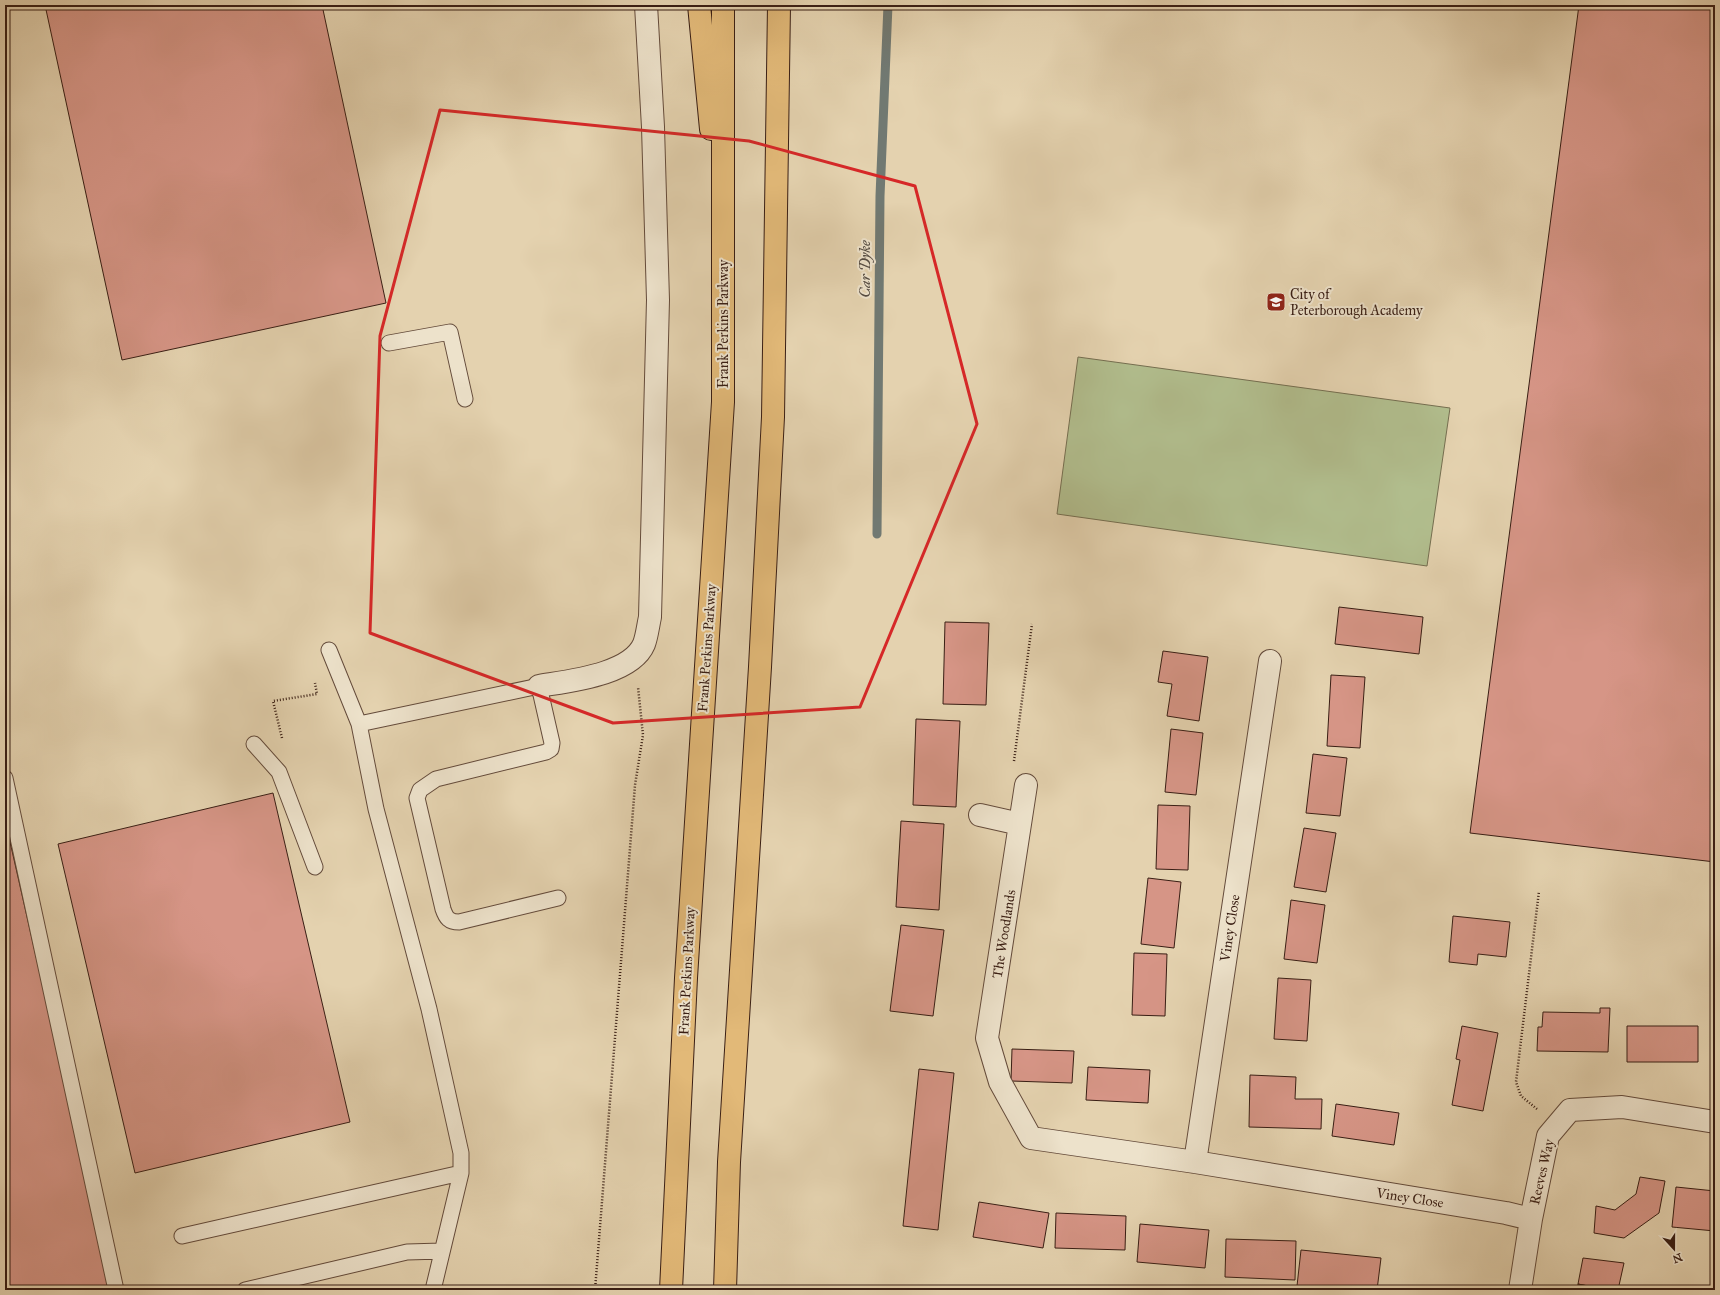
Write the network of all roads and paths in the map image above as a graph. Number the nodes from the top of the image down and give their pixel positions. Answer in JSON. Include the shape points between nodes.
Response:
{"nodes":[{"id":1,"x":646,"y":5,"type":"edge"},
{"id":2,"x":699,"y":5,"type":"edge"},
{"id":3,"x":723,"y":5,"type":"edge"},
{"id":4,"x":779,"y":5,"type":"edge"},
{"id":5,"x":723,"y":261,"type":"junction"},
{"id":6,"x":389,"y":343,"type":"dead end"},
{"id":7,"x":465,"y":399,"type":"dead end"},
{"id":8,"x":1032,"y":624,"type":"dead end"},
{"id":9,"x":329,"y":650,"type":"dead end"},
{"id":10,"x":630,"y":660,"type":"junction"},
{"id":11,"x":1270,"y":661,"type":"dead end"},
{"id":12,"x":314,"y":680,"type":"dead end"},
{"id":13,"x":539,"y":686,"type":"junction"},
{"id":14,"x":359,"y":724,"type":"junction"},
{"id":15,"x":254,"y":744,"type":"dead end"},
{"id":16,"x":279,"y":772,"type":"junction"},
{"id":17,"x":5,"y":778,"type":"edge"},
{"id":18,"x":1026,"y":785,"type":"joint"},
{"id":19,"x":980,"y":815,"type":"dead end"},
{"id":20,"x":1020,"y":824,"type":"junction"},
{"id":21,"x":316,"y":867,"type":"dead end"},
{"id":22,"x":1538,"y":891,"type":"dead end"},
{"id":23,"x":558,"y":898,"type":"dead end"},
{"id":24,"x":1000,"y":1082,"type":"joint"},
{"id":25,"x":1715,"y":1122,"type":"edge"},
{"id":26,"x":1557,"y":1126,"type":"junction"},
{"id":27,"x":1195,"y":1162,"type":"junction"},
{"id":28,"x":460,"y":1173,"type":"junction"},
{"id":29,"x":1531,"y":1219,"type":"junction"},
{"id":30,"x":182,"y":1236,"type":"dead end"},
{"id":31,"x":442,"y":1251,"type":"junction"},
{"id":32,"x":116,"y":1290,"type":"edge"},
{"id":33,"x":244,"y":1290,"type":"edge"},
{"id":34,"x":433,"y":1290,"type":"edge"},
{"id":35,"x":595,"y":1290,"type":"edge"},
{"id":36,"x":671,"y":1290,"type":"edge"},
{"id":37,"x":725,"y":1290,"type":"edge"},
{"id":38,"x":1520,"y":1290,"type":"edge"}],
"edges":[{"from":1,"to":10,"type":"street","via":[[653,127],[658,315],[650,617],[643,644]]},
{"from":2,"to":5,"type":"highway"},
{"from":3,"to":5,"type":"highway","name":"Frank Perkins Parkway"},
{"from":4,"to":37,"type":"highway","via":[[774,417],[729,1162]]},
{"from":5,"to":36,"type":"highway","name":"Frank Perkins Parkway","via":[[723,402],[686,978]]},
{"from":6,"to":7,"type":"lane","via":[[450,332]]},
{"from":8,"to":18,"type":"path","via":[[1012,772]]},
{"from":9,"to":14,"type":"lane"},
{"from":10,"to":13,"type":"street","via":[[623,666],[582,679]]},
{"from":10,"to":35,"type":"path","via":[[638,681],[643,735],[635,785]]},
{"from":11,"to":27,"type":"street","name":"Viney Close"},
{"from":12,"to":16,"type":"path","via":[[317,694],[274,701],[286,767]]},
{"from":13,"to":14,"type":"lane"},
{"from":13,"to":23,"type":"lane","via":[[552,743],[551,749],[436,779],[420,790],[417,798],[442,909],[449,920],[459,922]]},
{"from":14,"to":28,"type":"lane","via":[[376,809],[429,1009],[462,1153]]},
{"from":15,"to":16,"type":"lane"},
{"from":16,"to":21,"type":"lane"},
{"from":17,"to":32,"type":"lane"},
{"from":18,"to":20,"type":"street","name":"The Woodlands"},
{"from":19,"to":20,"type":"street"},
{"from":20,"to":24,"type":"street","name":"The Woodlands","via":[[988,1038]]},
{"from":22,"to":26,"type":"path","via":[[1516,1082],[1521,1096]]},
{"from":24,"to":27,"type":"street","name":"Viney Close","via":[[1031,1138]]},
{"from":25,"to":26,"type":"street","name":"Reeves Way","via":[[1622,1108],[1570,1110]]},
{"from":26,"to":29,"type":"street","name":"Reeves Way","via":[[1548,1136]]},
{"from":27,"to":29,"type":"street","name":"Viney Close"},
{"from":28,"to":30,"type":"lane"},
{"from":28,"to":31,"type":"lane"},
{"from":29,"to":38,"type":"street","name":"Reeves Way"},
{"from":31,"to":33,"type":"lane","via":[[407,1252]]},
{"from":31,"to":34,"type":"lane"}]}
